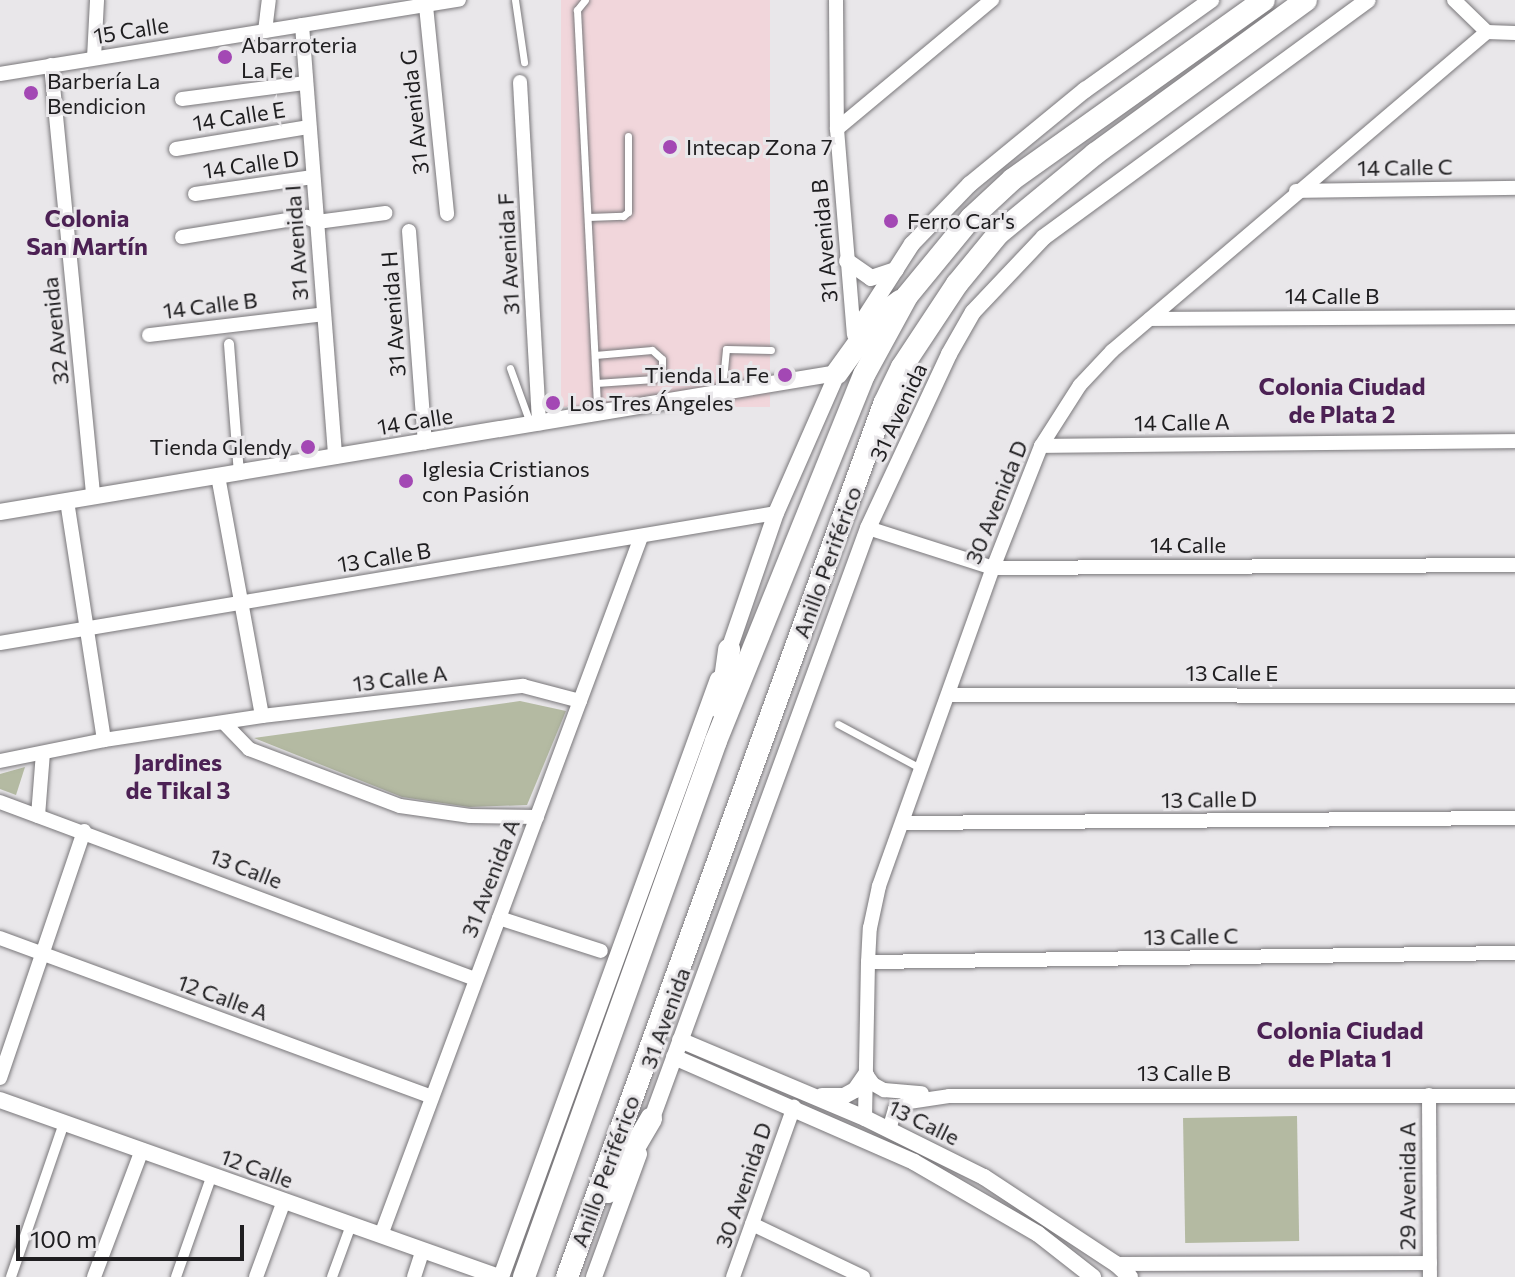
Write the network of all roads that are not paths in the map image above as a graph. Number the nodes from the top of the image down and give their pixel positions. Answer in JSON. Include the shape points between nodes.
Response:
{"nodes":[{"id":1,"x":97,"y":0,"type":"edge"},
{"id":2,"x":269,"y":0,"type":"edge"},
{"id":3,"x":459,"y":0,"type":"edge"},
{"id":4,"x":515,"y":0,"type":"edge"},
{"id":5,"x":585,"y":0,"type":"edge"},
{"id":6,"x":836,"y":0,"type":"edge"},
{"id":7,"x":992,"y":0,"type":"edge"},
{"id":8,"x":1211,"y":0,"type":"edge"},
{"id":9,"x":1264,"y":0,"type":"edge"},
{"id":10,"x":1306,"y":0,"type":"edge"},
{"id":11,"x":1368,"y":0,"type":"edge"},
{"id":12,"x":1454,"y":0,"type":"edge"},
{"id":13,"x":400,"y":5,"type":"edge"},
{"id":14,"x":426,"y":6,"type":"junction"},
{"id":15,"x":302,"y":25,"type":"junction"},
{"id":16,"x":265,"y":31,"type":"junction"},
{"id":17,"x":1487,"y":32,"type":"junction"},
{"id":18,"x":1515,"y":33,"type":"edge"},
{"id":19,"x":94,"y":58,"type":"junction"},
{"id":20,"x":524,"y":62,"type":"dead end"},
{"id":21,"x":51,"y":65,"type":"junction"},
{"id":22,"x":0,"y":74,"type":"edge"},
{"id":23,"x":520,"y":82,"type":"dead end"},
{"id":24,"x":306,"y":83,"type":"junction"},
{"id":25,"x":182,"y":99,"type":"dead end"},
{"id":26,"x":309,"y":127,"type":"junction"},
{"id":27,"x":837,"y":129,"type":"junction"},
{"id":28,"x":628,"y":136,"type":"dead end"},
{"id":29,"x":176,"y":149,"type":"dead end"},
{"id":30,"x":313,"y":177,"type":"junction"},
{"id":31,"x":1515,"y":188,"type":"edge"},
{"id":32,"x":1296,"y":191,"type":"junction"},
{"id":33,"x":195,"y":194,"type":"dead end"},
{"id":34,"x":385,"y":213,"type":"dead end"},
{"id":35,"x":447,"y":214,"type":"dead end"},
{"id":36,"x":588,"y":217,"type":"junction"},
{"id":37,"x":317,"y":222,"type":"junction"},
{"id":38,"x":409,"y":231,"type":"dead end"},
{"id":39,"x":182,"y":237,"type":"dead end"},
{"id":40,"x":847,"y":261,"type":"junction"},
{"id":41,"x":896,"y":270,"type":"junction"},
{"id":42,"x":907,"y":296,"type":"junction"},
{"id":43,"x":324,"y":314,"type":"junction"},
{"id":44,"x":1515,"y":317,"type":"edge"},
{"id":45,"x":1150,"y":319,"type":"junction"},
{"id":46,"x":854,"y":334,"type":"junction"},
{"id":47,"x":149,"y":335,"type":"dead end"},
{"id":48,"x":229,"y":344,"type":"dead end"},
{"id":49,"x":771,"y":350,"type":"dead end"},
{"id":50,"x":595,"y":355,"type":"junction"},
{"id":51,"x":510,"y":368,"type":"dead end"},
{"id":52,"x":837,"y":373,"type":"junction"},
{"id":53,"x":596,"y":383,"type":"junction"},
{"id":54,"x":722,"y":392,"type":"junction"},
{"id":55,"x":597,"y":413,"type":"junction"},
{"id":56,"x":535,"y":424,"type":"junction"},
{"id":57,"x":1515,"y":441,"type":"edge"},
{"id":58,"x":425,"y":442,"type":"junction"},
{"id":59,"x":1041,"y":446,"type":"junction"},
{"id":60,"x":335,"y":457,"type":"junction"},
{"id":61,"x":239,"y":473,"type":"junction"},
{"id":62,"x":218,"y":476,"type":"junction"},
{"id":63,"x":93,"y":497,"type":"junction"},
{"id":64,"x":67,"y":501,"type":"junction"},
{"id":65,"x":0,"y":512,"type":"edge"},
{"id":66,"x":776,"y":513,"type":"junction"},
{"id":67,"x":868,"y":528,"type":"junction"},
{"id":68,"x":641,"y":537,"type":"junction"},
{"id":69,"x":1515,"y":565,"type":"edge"},
{"id":70,"x":993,"y":568,"type":"junction"},
{"id":71,"x":241,"y":603,"type":"junction"},
{"id":72,"x":88,"y":628,"type":"junction"},
{"id":73,"x":0,"y":643,"type":"edge"},
{"id":74,"x":729,"y":650,"type":"junction"},
{"id":75,"x":948,"y":695,"type":"junction"},
{"id":76,"x":1515,"y":696,"type":"edge"},
{"id":77,"x":580,"y":701,"type":"junction"},
{"id":78,"x":262,"y":716,"type":"junction"},
{"id":79,"x":225,"y":724,"type":"junction"},
{"id":80,"x":838,"y":724,"type":"dead end"},
{"id":81,"x":104,"y":740,"type":"junction"},
{"id":82,"x":716,"y":741,"type":"junction"},
{"id":83,"x":43,"y":753,"type":"junction"},
{"id":84,"x":0,"y":761,"type":"edge"},
{"id":85,"x":922,"y":769,"type":"junction"},
{"id":86,"x":0,"y":802,"type":"edge"},
{"id":87,"x":38,"y":816,"type":"junction"},
{"id":88,"x":537,"y":817,"type":"junction"},
{"id":89,"x":1515,"y":818,"type":"edge"},
{"id":90,"x":903,"y":823,"type":"junction"},
{"id":91,"x":84,"y":831,"type":"junction"},
{"id":92,"x":499,"y":918,"type":"junction"},
{"id":93,"x":0,"y":938,"type":"edge"},
{"id":94,"x":601,"y":951,"type":"dead end"},
{"id":95,"x":1515,"y":953,"type":"edge"},
{"id":96,"x":43,"y":954,"type":"junction"},
{"id":97,"x":868,"y":962,"type":"junction"},
{"id":98,"x":475,"y":979,"type":"junction"},
{"id":99,"x":680,"y":1040,"type":"junction"},
{"id":100,"x":674,"y":1057,"type":"junction"},
{"id":101,"x":866,"y":1074,"type":"junction"},
{"id":102,"x":0,"y":1078,"type":"edge"},
{"id":103,"x":1429,"y":1095,"type":"junction"},
{"id":104,"x":814,"y":1096,"type":"junction"},
{"id":105,"x":949,"y":1096,"type":"junction"},
{"id":106,"x":1515,"y":1096,"type":"edge"},
{"id":107,"x":431,"y":1097,"type":"junction"},
{"id":108,"x":0,"y":1100,"type":"edge"},
{"id":109,"x":794,"y":1107,"type":"junction"},
{"id":110,"x":865,"y":1118,"type":"junction"},
{"id":111,"x":651,"y":1119,"type":"junction"},
{"id":112,"x":64,"y":1123,"type":"junction"},
{"id":113,"x":889,"y":1130,"type":"junction"},
{"id":114,"x":142,"y":1150,"type":"junction"},
{"id":115,"x":212,"y":1175,"type":"junction"},
{"id":116,"x":284,"y":1201,"type":"junction"},
{"id":117,"x":752,"y":1224,"type":"junction"},
{"id":118,"x":351,"y":1225,"type":"junction"},
{"id":119,"x":381,"y":1235,"type":"junction"},
{"id":120,"x":581,"y":1238,"type":"junction"},
{"id":121,"x":423,"y":1250,"type":"junction"},
{"id":122,"x":1116,"y":1264,"type":"junction"},
{"id":123,"x":1430,"y":1270,"type":"edge"},
{"id":124,"x":11,"y":1277,"type":"edge"},
{"id":125,"x":94,"y":1277,"type":"edge"},
{"id":126,"x":176,"y":1277,"type":"edge"},
{"id":127,"x":256,"y":1277,"type":"edge"},
{"id":128,"x":332,"y":1277,"type":"edge"},
{"id":129,"x":414,"y":1277,"type":"edge"},
{"id":130,"x":500,"y":1277,"type":"edge"},
{"id":131,"x":524,"y":1277,"type":"edge"},
{"id":132,"x":567,"y":1277,"type":"edge"},
{"id":133,"x":594,"y":1277,"type":"edge"},
{"id":134,"x":733,"y":1277,"type":"edge"},
{"id":135,"x":863,"y":1277,"type":"edge"},
{"id":136,"x":1093,"y":1277,"type":"edge"},
{"id":137,"x":1130,"y":1277,"type":"edge"}],
"edges":[{"from":1,"to":19,"type":"street"},
{"from":2,"to":16,"type":"street"},
{"from":3,"to":14,"type":"street","name":"15 Calle"},
{"from":4,"to":20,"type":"lane"},
{"from":5,"to":36,"type":"lane","via":[[577,10]]},
{"from":6,"to":27,"type":"street","name":"31 Avenida B"},
{"from":7,"to":27,"type":"street"},
{"from":8,"to":41,"type":"street","via":[[1085,90],[970,184],[912,244]]},
{"from":9,"to":42,"type":"highway","name":"Anillo Periférico","via":[[1013,179],[971,218]]},
{"from":10,"to":120,"type":"highway","name":"Anillo Periférico","via":[[1095,154],[998,234],[902,367]]},
{"from":11,"to":67,"type":"street","name":"31 Avenida","via":[[1033,248],[973,312]]},
{"from":12,"to":17,"type":"street"},
{"from":13,"to":14,"type":"street","name":"15 Calle"},
{"from":13,"to":15,"type":"street","name":"15 Calle"},
{"from":14,"to":35,"type":"street","name":"31 Avenida G"},
{"from":15,"to":16,"type":"street","name":"15 Calle"},
{"from":15,"to":24,"type":"street","name":"31 Avenida I"},
{"from":16,"to":19,"type":"street","name":"15 Calle"},
{"from":17,"to":18,"type":"street"},
{"from":17,"to":32,"type":"street","name":"30 Avenida D"},
{"from":19,"to":21,"type":"street","name":"15 Calle"},
{"from":21,"to":22,"type":"street","name":"15 Calle"},
{"from":21,"to":63,"type":"street","name":"32 Avenida"},
{"from":23,"to":56,"type":"street","name":"31 Avenida F"},
{"from":24,"to":25,"type":"street"},
{"from":24,"to":26,"type":"street","name":"31 Avenida I"},
{"from":26,"to":29,"type":"street","name":"14 Calle E"},
{"from":26,"to":30,"type":"street","name":"31 Avenida I"},
{"from":27,"to":40,"type":"street","name":"31 Avenida B"},
{"from":28,"to":36,"type":"lane","via":[[628,212]]},
{"from":30,"to":33,"type":"street","name":"14 Calle D"},
{"from":30,"to":37,"type":"street","name":"31 Avenida I"},
{"from":31,"to":32,"type":"street","name":"14 Calle C"},
{"from":32,"to":45,"type":"street","name":"30 Avenida D"},
{"from":34,"to":37,"type":"street"},
{"from":36,"to":50,"type":"lane"},
{"from":37,"to":39,"type":"street","via":[[306,217]]},
{"from":37,"to":43,"type":"street","name":"31 Avenida I"},
{"from":38,"to":58,"type":"street","name":"31 Avenida H"},
{"from":40,"to":41,"type":"street","via":[[871,278]]},
{"from":40,"to":46,"type":"street","name":"31 Avenida B"},
{"from":41,"to":46,"type":"street"},
{"from":42,"to":52,"type":"highway","via":[[876,319]]},
{"from":42,"to":82,"type":"highway","name":"Anillo Periférico","via":[[864,375]]},
{"from":43,"to":47,"type":"street","name":"14 Calle B"},
{"from":43,"to":60,"type":"street","name":"31 Avenida I"},
{"from":44,"to":45,"type":"street","name":"14 Calle B"},
{"from":45,"to":59,"type":"street","name":"30 Avenida D","via":[[1080,385]]},
{"from":46,"to":52,"type":"street"},
{"from":48,"to":61,"type":"street"},
{"from":49,"to":54,"type":"lane","via":[[726,349]]},
{"from":50,"to":53,"type":"lane"},
{"from":50,"to":53,"type":"lane","via":[[652,350],[662,359],[662,372],[654,379]]},
{"from":51,"to":56,"type":"lane"},
{"from":52,"to":54,"type":"street","name":"14 Calle"},
{"from":52,"to":66,"type":"street"},
{"from":53,"to":55,"type":"lane"},
{"from":54,"to":55,"type":"street","name":"14 Calle"},
{"from":55,"to":56,"type":"street","name":"14 Calle"},
{"from":56,"to":58,"type":"street","name":"14 Calle"},
{"from":57,"to":59,"type":"street","name":"14 Calle A"},
{"from":58,"to":60,"type":"street","name":"14 Calle"},
{"from":59,"to":70,"type":"street","name":"30 Avenida D"},
{"from":60,"to":61,"type":"street","name":"14 Calle"},
{"from":61,"to":62,"type":"street","name":"14 Calle"},
{"from":62,"to":63,"type":"street","name":"14 Calle"},
{"from":62,"to":71,"type":"street"},
{"from":63,"to":64,"type":"street","name":"14 Calle"},
{"from":64,"to":65,"type":"street","name":"14 Calle"},
{"from":64,"to":72,"type":"street"},
{"from":66,"to":68,"type":"street","name":"13 Calle B"},
{"from":66,"to":74,"type":"street"},
{"from":67,"to":70,"type":"street","name":"14 Calle"},
{"from":67,"to":99,"type":"street","name":"31 Avenida"},
{"from":68,"to":71,"type":"street","name":"13 Calle B"},
{"from":68,"to":77,"type":"street","name":"31 Avenida A"},
{"from":69,"to":70,"type":"street","name":"14 Calle"},
{"from":70,"to":75,"type":"street","name":"30 Avenida D"},
{"from":71,"to":72,"type":"street","name":"13 Calle B"},
{"from":71,"to":78,"type":"street"},
{"from":72,"to":73,"type":"street","name":"13 Calle B"},
{"from":72,"to":81,"type":"street"},
{"from":74,"to":82,"type":"highway"},
{"from":74,"to":130,"type":"street"},
{"from":75,"to":76,"type":"street","name":"13 Calle E"},
{"from":75,"to":85,"type":"street","name":"30 Avenida D"},
{"from":77,"to":78,"type":"street","name":"13 Calle A","via":[[523,686]]},
{"from":77,"to":88,"type":"street","name":"31 Avenida A"},
{"from":78,"to":79,"type":"street","name":"13 Calle A"},
{"from":79,"to":81,"type":"street","name":"13 Calle A"},
{"from":79,"to":88,"type":"street","via":[[249,749],[400,806],[470,816]]},
{"from":80,"to":85,"type":"lane"},
{"from":81,"to":83,"type":"street","name":"13 Calle A"},
{"from":82,"to":131,"type":"highway","name":"Anillo Periférico"},
{"from":83,"to":84,"type":"street","name":"13 Calle A"},
{"from":83,"to":87,"type":"street"},
{"from":85,"to":90,"type":"street","name":"30 Avenida D"},
{"from":86,"to":87,"type":"street","name":"13 Calle"},
{"from":87,"to":91,"type":"street","name":"13 Calle"},
{"from":88,"to":92,"type":"street","name":"31 Avenida A"},
{"from":89,"to":90,"type":"street","name":"13 Calle D"},
{"from":90,"to":97,"type":"street","name":"30 Avenida D","via":[[879,886]]},
{"from":91,"to":96,"type":"street"},
{"from":91,"to":98,"type":"street","name":"13 Calle"},
{"from":92,"to":94,"type":"street"},
{"from":92,"to":98,"type":"street","name":"31 Avenida A"},
{"from":93,"to":96,"type":"street","name":"12 Calle A"},
{"from":95,"to":97,"type":"street","name":"13 Calle C"},
{"from":96,"to":102,"type":"street"},
{"from":96,"to":107,"type":"street","name":"12 Calle A"},
{"from":97,"to":101,"type":"street","name":"30 Avenida D"},
{"from":98,"to":107,"type":"street","name":"31 Avenida A"},
{"from":99,"to":100,"type":"street","name":"31 Avenida"},
{"from":99,"to":104,"type":"street","name":"13 Calle"},
{"from":100,"to":109,"type":"street","name":"13 Calle"},
{"from":100,"to":111,"type":"street","name":"31 Avenida"},
{"from":101,"to":104,"type":"street","via":[[844,1096]]},
{"from":101,"to":105,"type":"street","name":"13 Calle B","via":[[884,1090]]},
{"from":101,"to":110,"type":"street","name":"30 Avenida D"},
{"from":103,"to":105,"type":"street","name":"13 Calle B"},
{"from":103,"to":106,"type":"street","name":"13 Calle B"},
{"from":103,"to":123,"type":"street","name":"29 Avenida A"},
{"from":104,"to":110,"type":"street","name":"13 Calle"},
{"from":105,"to":113,"type":"street","name":"13 Calle B","via":[[895,1109]]},
{"from":107,"to":119,"type":"street","name":"31 Avenida A"},
{"from":108,"to":112,"type":"street","name":"12 Calle"},
{"from":109,"to":117,"type":"street","name":"30 Avenida D"},
{"from":109,"to":136,"type":"street","name":"13 Calle","via":[[914,1162],[1038,1234]]},
{"from":110,"to":113,"type":"street","name":"13 Calle"},
{"from":111,"to":120,"type":"highway"},
{"from":111,"to":133,"type":"street","name":"31 Avenida"},
{"from":112,"to":114,"type":"street","name":"12 Calle"},
{"from":112,"to":124,"type":"street"},
{"from":113,"to":122,"type":"street","name":"13 Calle","via":[[984,1177]]},
{"from":114,"to":115,"type":"street","name":"12 Calle"},
{"from":114,"to":125,"type":"street"},
{"from":115,"to":116,"type":"street","name":"12 Calle"},
{"from":115,"to":126,"type":"street"},
{"from":116,"to":118,"type":"street","name":"12 Calle"},
{"from":116,"to":127,"type":"street"},
{"from":117,"to":134,"type":"street","name":"30 Avenida D"},
{"from":117,"to":135,"type":"street"},
{"from":118,"to":119,"type":"street","name":"12 Calle"},
{"from":118,"to":128,"type":"street"},
{"from":119,"to":121,"type":"street","name":"12 Calle"},
{"from":120,"to":132,"type":"highway","name":"Anillo Periférico"},
{"from":121,"to":129,"type":"street"},
{"from":121,"to":130,"type":"street","name":"12 Calle"},
{"from":122,"to":123,"type":"street"},
{"from":122,"to":137,"type":"street","name":"13 Calle"}]}
